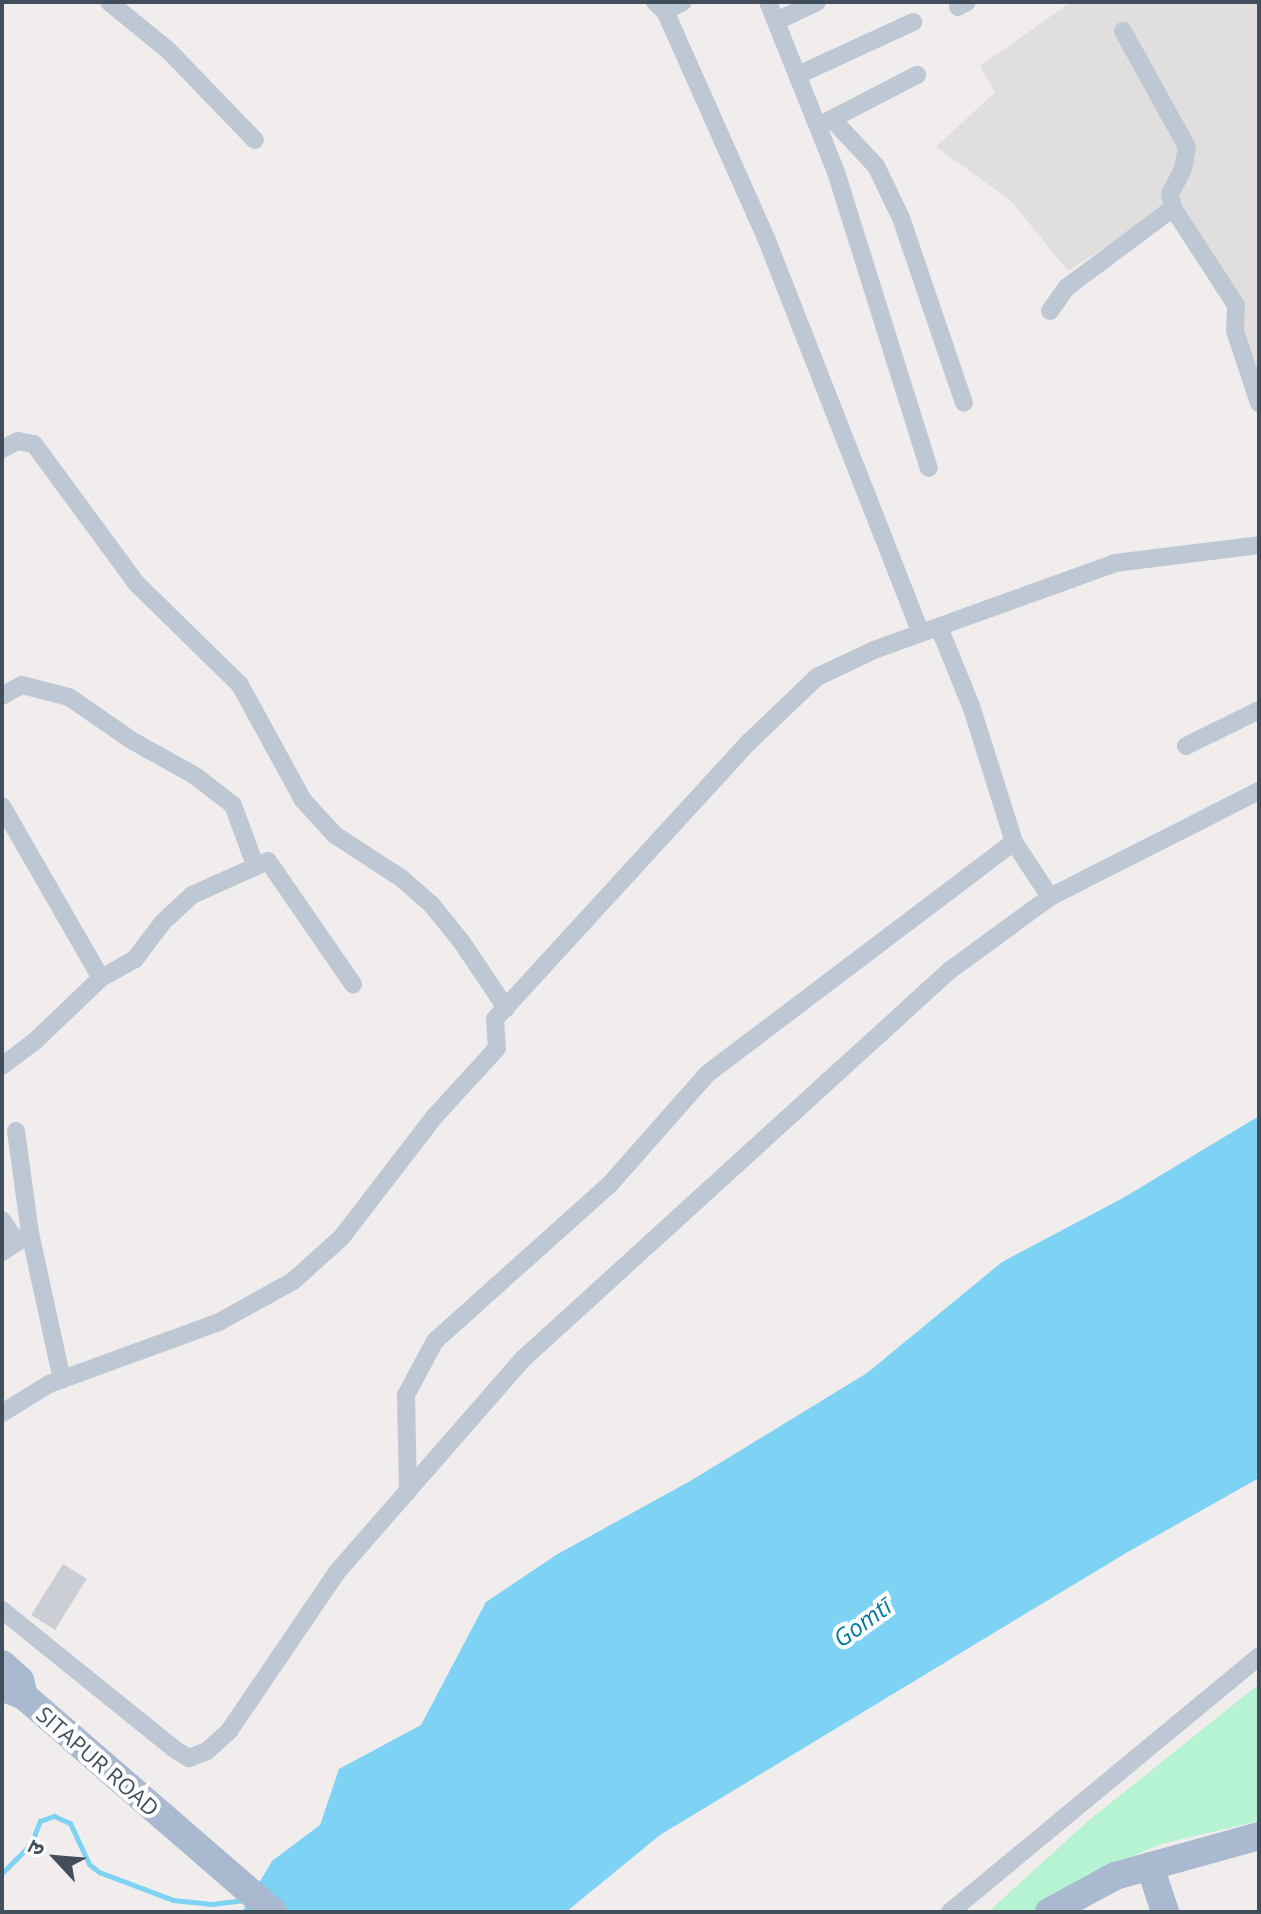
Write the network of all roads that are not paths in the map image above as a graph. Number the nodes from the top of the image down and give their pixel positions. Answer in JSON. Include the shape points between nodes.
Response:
{"nodes":[{"id":1,"x":109,"y":2,"type":"edge"},
{"id":2,"x":683,"y":2,"type":"edge"},
{"id":3,"x":768,"y":2,"type":"edge"},
{"id":4,"x":817,"y":2,"type":"edge"},
{"id":5,"x":660,"y":6,"type":"edge"},
{"id":6,"x":777,"y":21,"type":"junction"},
{"id":7,"x":913,"y":22,"type":"dead end"},
{"id":8,"x":1123,"y":31,"type":"dead end"},
{"id":9,"x":798,"y":75,"type":"junction"},
{"id":10,"x":917,"y":75,"type":"dead end"},
{"id":11,"x":825,"y":122,"type":"junction"},
{"id":12,"x":255,"y":140,"type":"dead end"},
{"id":13,"x":1173,"y":208,"type":"junction"},
{"id":14,"x":1050,"y":311,"type":"dead end"},
{"id":15,"x":964,"y":403,"type":"dead end"},
{"id":16,"x":1259,"y":403,"type":"edge"},
{"id":17,"x":2,"y":449,"type":"edge"},
{"id":18,"x":929,"y":468,"type":"dead end"},
{"id":19,"x":1259,"y":545,"type":"edge"},
{"id":20,"x":939,"y":627,"type":"junction"},
{"id":21,"x":921,"y":633,"type":"junction"},
{"id":22,"x":2,"y":696,"type":"edge"},
{"id":23,"x":1259,"y":710,"type":"edge"},
{"id":24,"x":1186,"y":746,"type":"dead end"},
{"id":25,"x":1259,"y":791,"type":"edge"},
{"id":26,"x":2,"y":806,"type":"edge"},
{"id":27,"x":1014,"y":842,"type":"junction"},
{"id":28,"x":255,"y":865,"type":"junction"},
{"id":29,"x":1050,"y":897,"type":"junction"},
{"id":30,"x":101,"y":978,"type":"junction"},
{"id":31,"x":353,"y":984,"type":"dead end"},
{"id":32,"x":506,"y":1008,"type":"junction"},
{"id":33,"x":2,"y":1066,"type":"edge"},
{"id":34,"x":16,"y":1131,"type":"dead end"},
{"id":35,"x":2,"y":1220,"type":"edge"},
{"id":36,"x":16,"y":1242,"type":"edge"},
{"id":37,"x":62,"y":1380,"type":"junction"},
{"id":38,"x":2,"y":1413,"type":"edge"},
{"id":39,"x":408,"y":1491,"type":"junction"},
{"id":40,"x":2,"y":1610,"type":"edge"},
{"id":41,"x":1259,"y":1656,"type":"edge"},
{"id":42,"x":2,"y":1664,"type":"edge"},
{"id":43,"x":13,"y":1692,"type":"edge"},
{"id":44,"x":1259,"y":1836,"type":"edge"},
{"id":45,"x":1150,"y":1866,"type":"junction"},
{"id":46,"x":273,"y":1912,"type":"edge"},
{"id":47,"x":950,"y":1912,"type":"edge"},
{"id":48,"x":1049,"y":1912,"type":"edge"},
{"id":49,"x":1165,"y":1912,"type":"edge"}],
"edges":[{"from":1,"to":12,"type":"street","via":[[168,50]]},
{"from":2,"to":5,"type":"street"},
{"from":3,"to":6,"type":"street"},
{"from":4,"to":6,"type":"street"},
{"from":5,"to":21,"type":"street","via":[[766,238]]},
{"from":6,"to":9,"type":"street"},
{"from":7,"to":9,"type":"street"},
{"from":8,"to":13,"type":"street","via":[[1187,147],[1170,194]]},
{"from":9,"to":11,"type":"street"},
{"from":10,"to":11,"type":"street"},
{"from":11,"to":15,"type":"street","via":[[876,166],[901,218]]},
{"from":11,"to":18,"type":"street"},
{"from":13,"to":14,"type":"street","via":[[1066,288]]},
{"from":13,"to":16,"type":"street","via":[[1236,305],[1235,331]]},
{"from":17,"to":32,"type":"street","via":[[18,441],[34,444],[137,584],[240,685],[303,800],[335,835],[431,904]]},
{"from":19,"to":20,"type":"street","via":[[1115,563]]},
{"from":20,"to":21,"type":"street"},
{"from":20,"to":27,"type":"street","via":[[971,706]]},
{"from":21,"to":32,"type":"street","via":[[817,677],[749,742]]},
{"from":22,"to":28,"type":"street","via":[[22,685],[69,697],[194,775],[233,805]]},
{"from":23,"to":24,"type":"street"},
{"from":25,"to":29,"type":"street"},
{"from":26,"to":30,"type":"street"},
{"from":27,"to":29,"type":"street"},
{"from":27,"to":39,"type":"street","via":[[707,1074],[611,1183],[435,1341],[406,1395]]},
{"from":28,"to":30,"type":"street","via":[[192,895],[135,959]]},
{"from":28,"to":31,"type":"street","via":[[268,861]]},
{"from":29,"to":39,"type":"street","via":[[949,971],[524,1358]]},
{"from":30,"to":33,"type":"street"},
{"from":32,"to":37,"type":"street","via":[[495,1019],[497,1048],[435,1116],[341,1238],[293,1281],[219,1322]]},
{"from":34,"to":36,"type":"street"},
{"from":35,"to":36,"type":"street"},
{"from":36,"to":37,"type":"street"},
{"from":37,"to":38,"type":"street"},
{"from":39,"to":40,"type":"street","via":[[337,1572],[229,1731],[207,1751],[189,1758]]},
{"from":41,"to":47,"type":"street"},
{"from":42,"to":43,"type":"main road","name":"SITAPUR ROAD","via":[[20,1680]]},
{"from":43,"to":46,"type":"main road","name":"SITAPUR ROAD"},
{"from":44,"to":45,"type":"main road"},
{"from":45,"to":48,"type":"main road","via":[[1115,1876]]},
{"from":45,"to":49,"type":"main road"}]}
